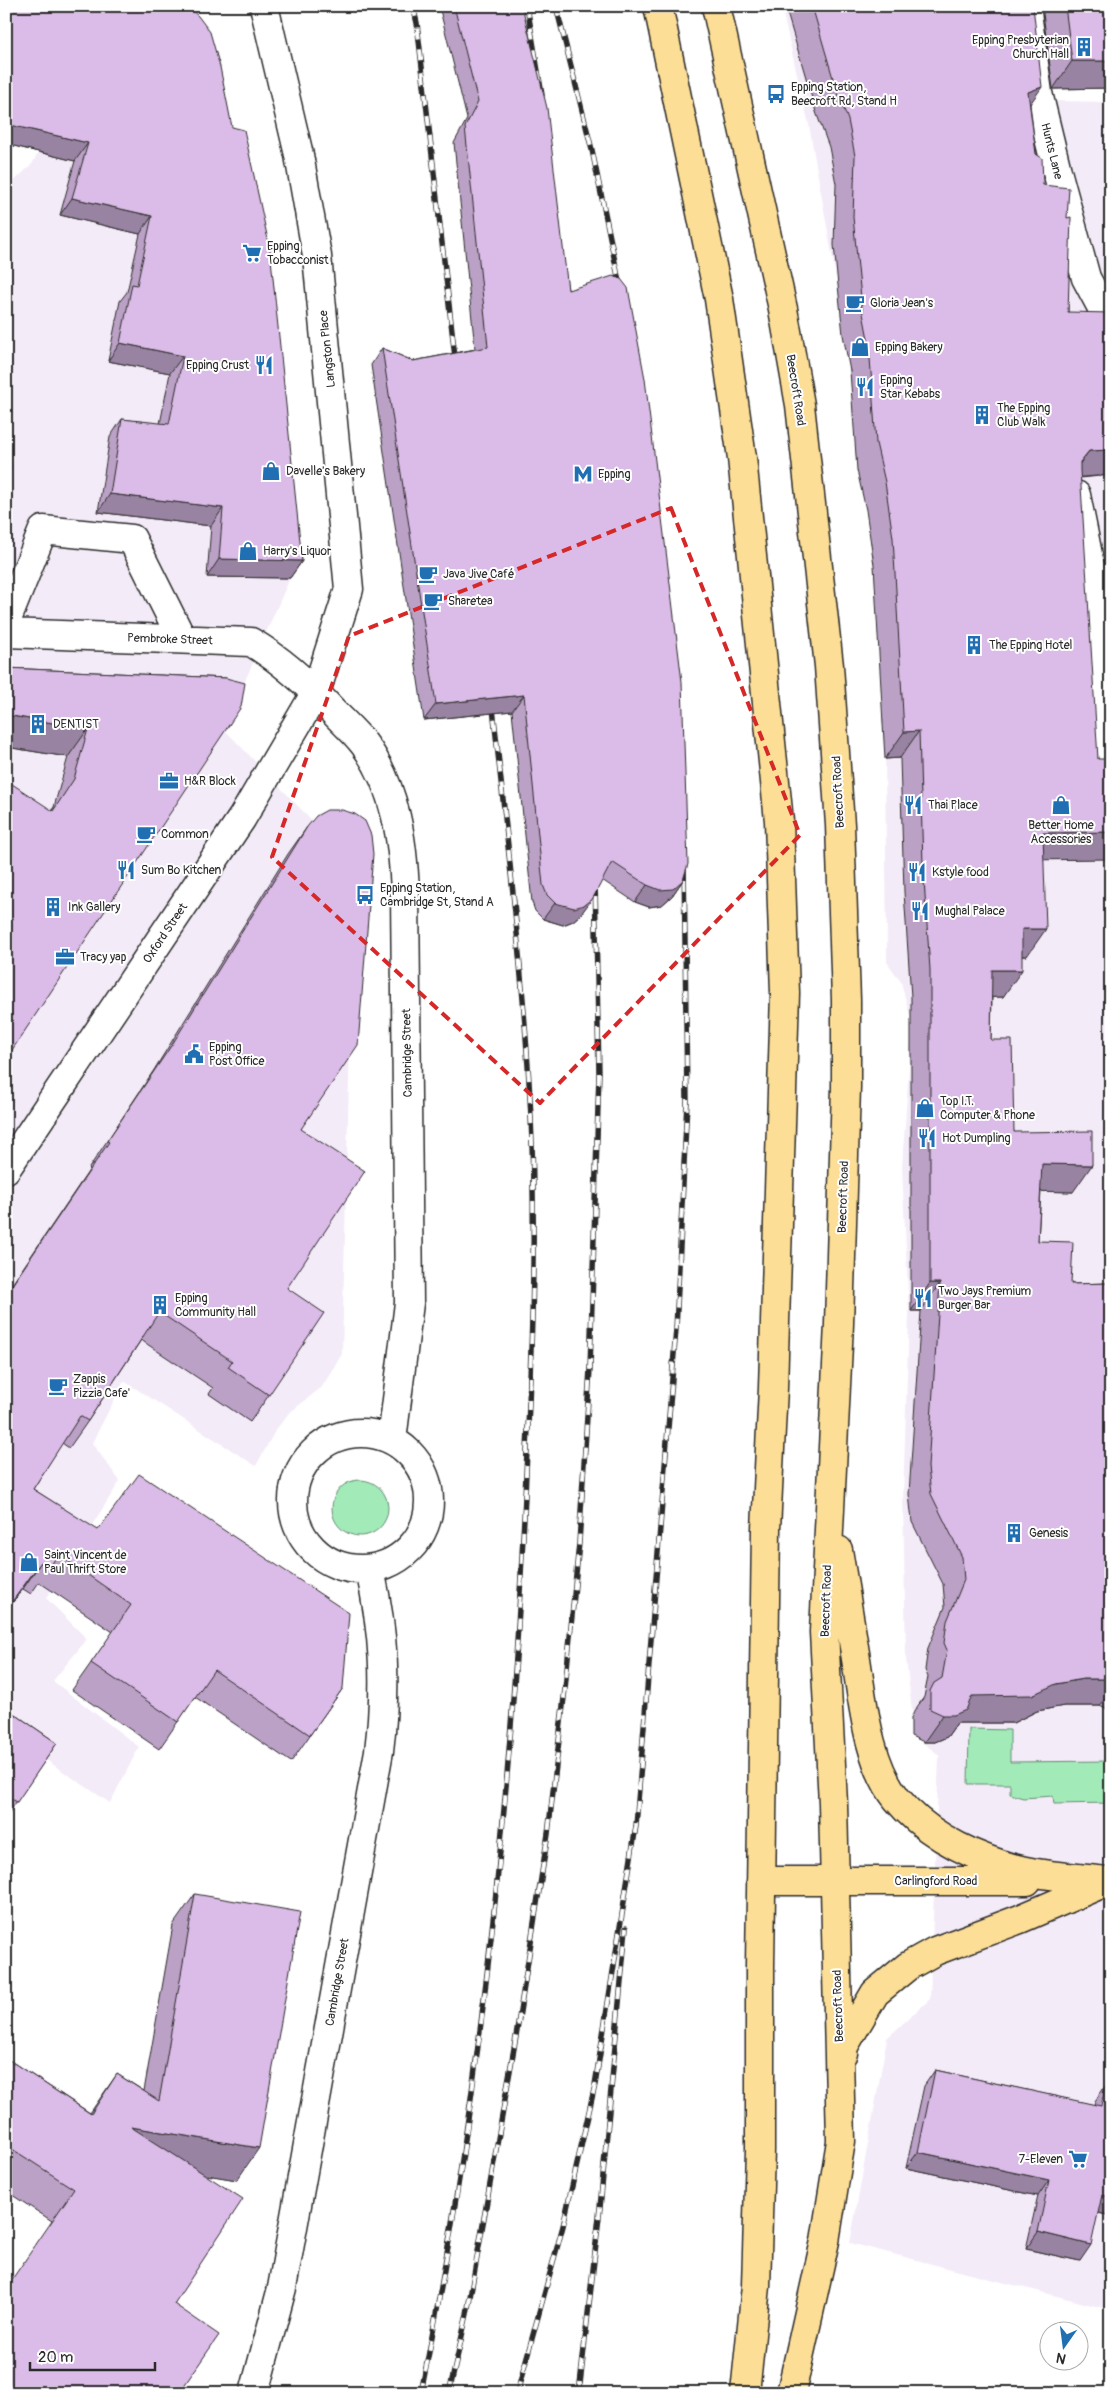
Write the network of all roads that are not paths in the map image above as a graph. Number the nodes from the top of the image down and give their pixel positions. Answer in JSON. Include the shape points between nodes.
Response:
{"nodes":[{"id":1,"x":264,"y":6,"type":"edge"},
{"id":2,"x":658,"y":6,"type":"edge"},
{"id":3,"x":716,"y":6,"type":"edge"},
{"id":4,"x":1026,"y":6,"type":"edge"},
{"id":5,"x":1111,"y":315,"type":"edge"},
{"id":6,"x":1076,"y":495,"type":"edge"},
{"id":7,"x":1104,"y":597,"type":"edge"},
{"id":8,"x":6,"y":622,"type":"edge"},
{"id":9,"x":6,"y":633,"type":"edge"},
{"id":10,"x":182,"y":639,"type":"junction"},
{"id":11,"x":1107,"y":651,"type":"edge"},
{"id":12,"x":316,"y":692,"type":"junction"},
{"id":13,"x":1111,"y":752,"type":"edge"},
{"id":14,"x":6,"y":1170,"type":"edge"},
{"id":15,"x":392,"y":1440,"type":"junction"},
{"id":16,"x":831,"y":1507,"type":"junction"},
{"id":17,"x":370,"y":1569,"type":"junction"},
{"id":18,"x":761,"y":1881,"type":"junction"},
{"id":19,"x":834,"y":1881,"type":"junction"},
{"id":20,"x":1109,"y":1881,"type":"edge"},
{"id":21,"x":840,"y":2094,"type":"junction"},
{"id":22,"x":254,"y":2393,"type":"edge"},
{"id":23,"x":745,"y":2393,"type":"edge"},
{"id":24,"x":791,"y":2393,"type":"edge"}],
"edges":[{"from":1,"to":12,"type":"street","name":"Langston Place","via":[[299,155],[317,256],[349,588]]},
{"from":2,"to":18,"type":"main road","via":[[724,336],[742,458],[779,821],[785,993],[766,1529]]},
{"from":3,"to":16,"type":"main road","name":"Beecroft Road","via":[[783,310],[800,405],[829,666],[840,825],[846,1019],[840,1315]]},
{"from":4,"to":5,"type":"street","name":"Hunts Lane","via":[[1038,93],[1086,278],[1102,308]]},
{"from":6,"to":7,"type":"street"},
{"from":7,"to":11,"type":"street"},
{"from":8,"to":10,"type":"street","via":[[43,530],[132,539]]},
{"from":9,"to":10,"type":"street","name":"Pembroke Street"},
{"from":10,"to":12,"type":"street","name":"Pembroke Street","via":[[251,642]]},
{"from":11,"to":13,"type":"street"},
{"from":12,"to":14,"type":"street","name":"Oxford Street","via":[[242,818]]},
{"from":12,"to":15,"type":"street","name":"Cambridge Street","via":[[364,744],[380,771],[394,808],[403,849],[409,1303]]},
{"from":15,"to":17,"type":"street","via":[[410,1453],[422,1470],[428,1491],[428,1512],[421,1533],[408,1550],[391,1562]]},
{"from":15,"to":17,"type":"street","via":[[372,1433],[350,1433],[330,1440],[312,1451],[300,1469],[293,1489],[292,1510],[299,1531],[311,1548],[328,1561],[349,1568]]},
{"from":16,"to":19,"type":"main road","name":"Beecroft Road","via":[[824,1632]]},
{"from":16,"to":20,"type":"main road","via":[[869,1737],[896,1798],[936,1835],[988,1859],[1028,1871]]},
{"from":17,"to":22,"type":"street","name":"Cambridge Street","via":[[379,1609],[385,1669],[379,1751],[282,2288]]},
{"from":18,"to":19,"type":"main road","name":"Carlingford Road"},
{"from":18,"to":23,"type":"main road","via":[[762,2064],[756,2286]]},
{"from":19,"to":20,"type":"main road","name":"Carlingford Road"},
{"from":19,"to":21,"type":"main road","name":"Beecroft Road"},
{"from":20,"to":21,"type":"main road","via":[[935,1951],[908,1966],[875,1993],[844,2046]]},
{"from":21,"to":24,"type":"main road","name":"Beecroft Road","via":[[841,2141],[825,2241]]}]}
